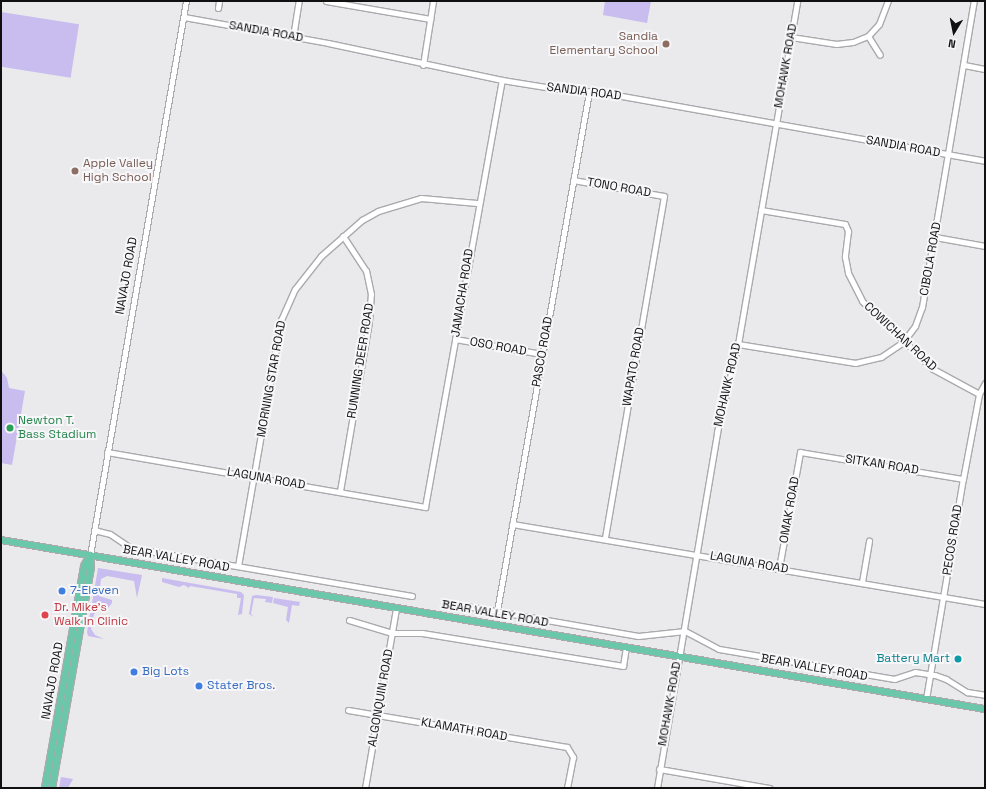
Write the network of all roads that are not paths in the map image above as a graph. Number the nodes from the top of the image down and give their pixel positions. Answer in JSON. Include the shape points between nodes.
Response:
{"nodes":[{"id":1,"x":186,"y":1,"type":"edge"},
{"id":2,"x":219,"y":1,"type":"edge"},
{"id":3,"x":299,"y":1,"type":"edge"},
{"id":4,"x":326,"y":1,"type":"edge"},
{"id":5,"x":433,"y":1,"type":"edge"},
{"id":6,"x":797,"y":1,"type":"edge"},
{"id":7,"x":888,"y":1,"type":"edge"},
{"id":8,"x":974,"y":1,"type":"edge"},
{"id":9,"x":218,"y":8,"type":"dead end"},
{"id":10,"x":184,"y":17,"type":"junction"},
{"id":11,"x":430,"y":19,"type":"junction"},
{"id":12,"x":293,"y":36,"type":"junction"},
{"id":13,"x":868,"y":36,"type":"junction"},
{"id":14,"x":791,"y":37,"type":"junction"},
{"id":15,"x":880,"y":55,"type":"dead end"},
{"id":16,"x":423,"y":65,"type":"junction"},
{"id":17,"x":964,"y":66,"type":"junction"},
{"id":18,"x":985,"y":69,"type":"edge"},
{"id":19,"x":502,"y":80,"type":"junction"},
{"id":20,"x":589,"y":92,"type":"junction"},
{"id":21,"x":776,"y":124,"type":"junction"},
{"id":22,"x":949,"y":155,"type":"junction"},
{"id":23,"x":985,"y":161,"type":"edge"},
{"id":24,"x":573,"y":180,"type":"junction"},
{"id":25,"x":664,"y":196,"type":"joint"},
{"id":26,"x":478,"y":203,"type":"junction"},
{"id":27,"x":761,"y":210,"type":"junction"},
{"id":28,"x":343,"y":236,"type":"junction"},
{"id":29,"x":935,"y":237,"type":"junction"},
{"id":30,"x":985,"y":246,"type":"edge"},
{"id":31,"x":455,"y":339,"type":"junction"},
{"id":32,"x":903,"y":342,"type":"junction"},
{"id":33,"x":738,"y":344,"type":"junction"},
{"id":34,"x":542,"y":354,"type":"junction"},
{"id":35,"x":985,"y":383,"type":"edge"},
{"id":36,"x":979,"y":394,"type":"junction"},
{"id":37,"x":107,"y":452,"type":"junction"},
{"id":38,"x":800,"y":452,"type":"joint"},
{"id":39,"x":255,"y":477,"type":"junction"},
{"id":40,"x":963,"y":479,"type":"junction"},
{"id":41,"x":340,"y":491,"type":"junction"},
{"id":42,"x":425,"y":507,"type":"joint"},
{"id":43,"x":512,"y":524,"type":"junction"},
{"id":44,"x":94,"y":530,"type":"junction"},
{"id":45,"x":605,"y":538,"type":"junction"},
{"id":46,"x":1,"y":540,"type":"edge"},
{"id":47,"x":869,"y":541,"type":"dead end"},
{"id":48,"x":697,"y":554,"type":"junction"},
{"id":49,"x":90,"y":555,"type":"junction"},
{"id":50,"x":238,"y":566,"type":"junction"},
{"id":51,"x":779,"y":568,"type":"junction"},
{"id":52,"x":862,"y":582,"type":"junction"},
{"id":53,"x":412,"y":596,"type":"dead end"},
{"id":54,"x":944,"y":597,"type":"junction"},
{"id":55,"x":455,"y":604,"type":"dead end"},
{"id":56,"x":985,"y":604,"type":"edge"},
{"id":57,"x":396,"y":608,"type":"junction"},
{"id":58,"x":498,"y":611,"type":"junction"},
{"id":59,"x":349,"y":620,"type":"dead end"},
{"id":60,"x":685,"y":631,"type":"junction"},
{"id":61,"x":392,"y":633,"type":"junction"},
{"id":62,"x":626,"y":648,"type":"junction"},
{"id":63,"x":679,"y":656,"type":"junction"},
{"id":64,"x":930,"y":674,"type":"junction"},
{"id":65,"x":985,"y":695,"type":"edge"},
{"id":66,"x":926,"y":699,"type":"junction"},
{"id":67,"x":985,"y":709,"type":"edge"},
{"id":68,"x":348,"y":710,"type":"dead end"},
{"id":69,"x":378,"y":715,"type":"junction"},
{"id":70,"x":659,"y":769,"type":"junction"},
{"id":71,"x":45,"y":788,"type":"edge"},
{"id":72,"x":52,"y":788,"type":"edge"},
{"id":73,"x":366,"y":788,"type":"edge"},
{"id":74,"x":567,"y":788,"type":"edge"},
{"id":75,"x":657,"y":788,"type":"edge"},
{"id":76,"x":769,"y":788,"type":"edge"}],
"edges":[{"from":1,"to":10,"type":"street","name":"NAVAJO ROAD"},
{"from":2,"to":9,"type":"street"},
{"from":3,"to":12,"type":"street"},
{"from":4,"to":11,"type":"street"},
{"from":5,"to":11,"type":"street"},
{"from":6,"to":14,"type":"street","name":"MOHAWK ROAD"},
{"from":7,"to":13,"type":"street","via":[[878,24]]},
{"from":8,"to":17,"type":"street","name":"CIBOLA ROAD"},
{"from":10,"to":12,"type":"street","name":"SANDIA ROAD"},
{"from":10,"to":37,"type":"street","name":"NAVAJO ROAD"},
{"from":11,"to":16,"type":"street"},
{"from":12,"to":16,"type":"street","name":"SANDIA ROAD","via":[[362,49]]},
{"from":13,"to":14,"type":"street","via":[[853,42],[836,44]]},
{"from":13,"to":15,"type":"street"},
{"from":14,"to":21,"type":"street","name":"MOHAWK ROAD"},
{"from":16,"to":19,"type":"street","name":"SANDIA ROAD"},
{"from":17,"to":18,"type":"street"},
{"from":17,"to":22,"type":"street","name":"CIBOLA ROAD"},
{"from":19,"to":20,"type":"street","name":"SANDIA ROAD"},
{"from":19,"to":26,"type":"street","name":"JAMACHA ROAD"},
{"from":20,"to":21,"type":"street","name":"SANDIA ROAD"},
{"from":20,"to":24,"type":"street","name":"PASCO ROAD"},
{"from":21,"to":22,"type":"street","name":"SANDIA ROAD"},
{"from":21,"to":27,"type":"street","name":"MOHAWK ROAD"},
{"from":22,"to":23,"type":"street","name":"SANDIA ROAD"},
{"from":22,"to":29,"type":"street","name":"CIBOLA ROAD"},
{"from":24,"to":25,"type":"street","name":"TONO ROAD"},
{"from":24,"to":34,"type":"street","name":"PASCO ROAD"},
{"from":25,"to":45,"type":"street","name":"WAPATO ROAD"},
{"from":26,"to":28,"type":"street","name":"MORNING STAR ROAD","via":[[421,198],[378,211]]},
{"from":26,"to":31,"type":"street","name":"JAMACHA ROAD"},
{"from":27,"to":32,"type":"street","name":"COWICHAN ROAD","via":[[845,224],[848,231],[845,257],[848,273],[862,301]]},
{"from":27,"to":33,"type":"street","name":"MOHAWK ROAD"},
{"from":28,"to":39,"type":"street","name":"MORNING STAR ROAD","via":[[321,256],[296,289],[281,320]]},
{"from":28,"to":41,"type":"street","name":"RUNNING DEER ROAD","via":[[366,271],[371,294],[369,321]]},
{"from":29,"to":30,"type":"street"},
{"from":29,"to":32,"type":"street","name":"CIBOLA ROAD","via":[[922,307],[915,326]]},
{"from":31,"to":34,"type":"street","name":"OSO ROAD"},
{"from":31,"to":42,"type":"street","name":"JAMACHA ROAD"},
{"from":32,"to":33,"type":"street","name":"CIBOLA ROAD","via":[[881,357],[855,363]]},
{"from":32,"to":36,"type":"street","name":"COWICHAN ROAD","via":[[933,369]]},
{"from":33,"to":48,"type":"street","name":"MOHAWK ROAD","via":[[724,394]]},
{"from":34,"to":43,"type":"street","name":"PASCO ROAD"},
{"from":35,"to":36,"type":"street","name":"PECOS ROAD"},
{"from":36,"to":40,"type":"street","name":"PECOS ROAD"},
{"from":37,"to":39,"type":"street","name":"LAGUNA ROAD"},
{"from":37,"to":44,"type":"street","name":"NAVAJO ROAD"},
{"from":38,"to":40,"type":"street","name":"SITKAN ROAD"},
{"from":38,"to":51,"type":"street","name":"OMAK ROAD"},
{"from":39,"to":41,"type":"street","name":"LAGUNA ROAD"},
{"from":39,"to":50,"type":"street","name":"MORNING STAR ROAD"},
{"from":40,"to":54,"type":"street","name":"PECOS ROAD"},
{"from":41,"to":42,"type":"street","name":"LAGUNA ROAD"},
{"from":43,"to":45,"type":"street","name":"LAGUNA ROAD"},
{"from":43,"to":58,"type":"street","name":"PASCO ROAD"},
{"from":44,"to":49,"type":"street","name":"NAVAJO ROAD"},
{"from":44,"to":50,"type":"street","via":[[110,534],[131,548]]},
{"from":45,"to":48,"type":"street","name":"LAGUNA ROAD"},
{"from":46,"to":49,"type":"main road","name":"BEAR VALLEY ROAD"},
{"from":47,"to":52,"type":"street"},
{"from":48,"to":51,"type":"street","name":"LAGUNA ROAD"},
{"from":48,"to":60,"type":"street","name":"MOHAWK ROAD"},
{"from":49,"to":57,"type":"main road","name":"BEAR VALLEY ROAD"},
{"from":49,"to":71,"type":"main road","name":"NAVAJO ROAD","via":[[84,566]]},
{"from":49,"to":72,"type":"main road","name":"NAVAJO ROAD","via":[[91,567]]},
{"from":50,"to":53,"type":"street"},
{"from":51,"to":52,"type":"street","name":"LAGUNA ROAD"},
{"from":52,"to":54,"type":"street","name":"LAGUNA ROAD"},
{"from":54,"to":56,"type":"street","name":"LAGUNA ROAD"},
{"from":54,"to":64,"type":"street","name":"PECOS ROAD"},
{"from":55,"to":58,"type":"street"},
{"from":57,"to":61,"type":"street","name":"ALGONQUIN ROAD"},
{"from":57,"to":62,"type":"main road","name":"BEAR VALLEY ROAD"},
{"from":58,"to":60,"type":"street","via":[[638,636]]},
{"from":59,"to":61,"type":"street"},
{"from":60,"to":63,"type":"street","name":"MOHAWK ROAD"},
{"from":60,"to":64,"type":"street","via":[[719,649],[894,679],[915,672]]},
{"from":61,"to":62,"type":"street","via":[[422,633],[623,666]]},
{"from":61,"to":69,"type":"street","name":"ALGONQUIN ROAD"},
{"from":62,"to":63,"type":"main road","name":"BEAR VALLEY ROAD"},
{"from":63,"to":66,"type":"main road","name":"BEAR VALLEY ROAD"},
{"from":63,"to":70,"type":"street","name":"MOHAWK ROAD"},
{"from":64,"to":65,"type":"street","via":[[946,679],[967,692]]},
{"from":64,"to":66,"type":"street","name":"PECOS ROAD"},
{"from":66,"to":67,"type":"main road","name":"BEAR VALLEY ROAD"},
{"from":68,"to":69,"type":"street","name":"KLAMATH ROAD"},
{"from":69,"to":73,"type":"street","name":"ALGONQUIN ROAD"},
{"from":69,"to":74,"type":"street","name":"KLAMATH ROAD","via":[[567,747],[573,757]]},
{"from":70,"to":75,"type":"street","name":"MOHAWK ROAD"},
{"from":70,"to":76,"type":"street"}]}
